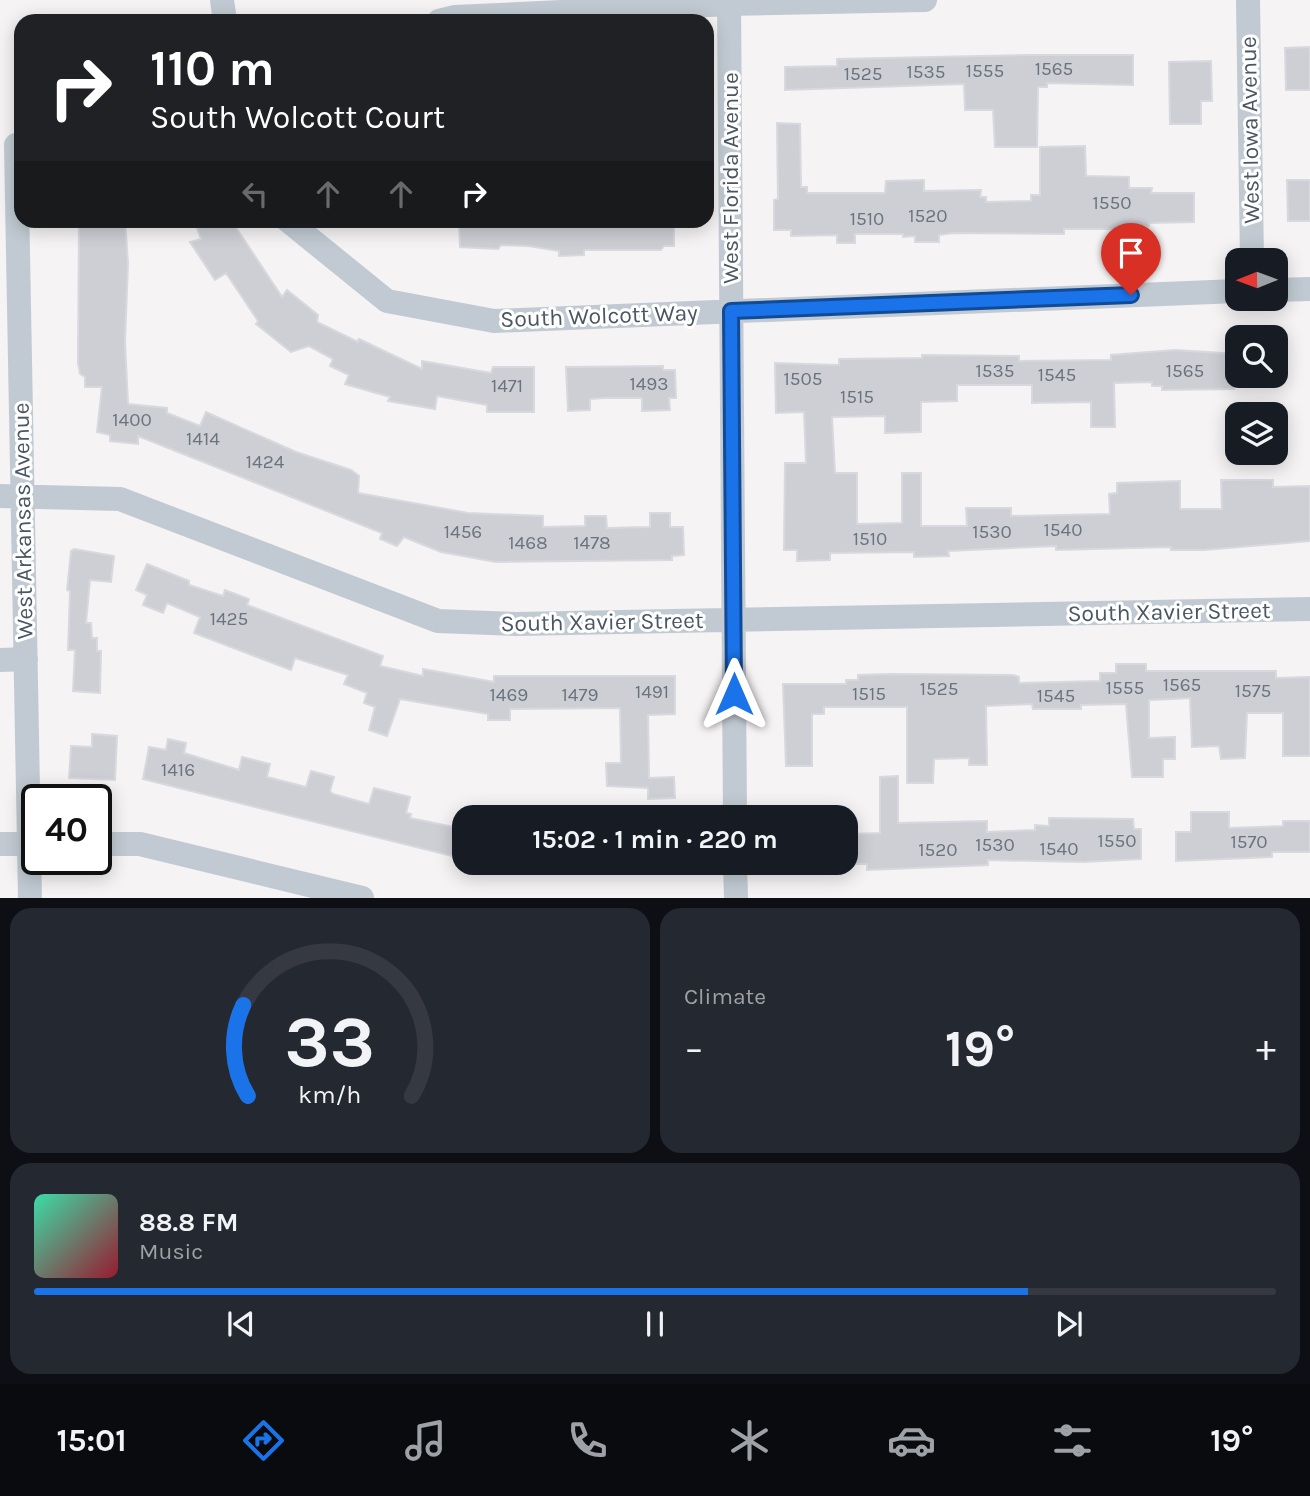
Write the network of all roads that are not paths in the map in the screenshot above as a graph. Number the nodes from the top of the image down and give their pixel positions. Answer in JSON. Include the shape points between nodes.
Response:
{"nodes":[{"id":1,"x":925,"y":0,"type":"edge"},
{"id":2,"x":1248,"y":0,"type":"edge"},
{"id":3,"x":729,"y":2,"type":"edge"},
{"id":4,"x":510,"y":14,"type":"edge"},
{"id":5,"x":12,"y":145,"type":"edge"},
{"id":6,"x":297,"y":228,"type":"edge"},
{"id":7,"x":1252,"y":248,"type":"edge"},
{"id":8,"x":1310,"y":289,"type":"edge"},
{"id":9,"x":1288,"y":290,"type":"edge"},
{"id":10,"x":1225,"y":291,"type":"edge"},
{"id":11,"x":731,"y":311,"type":"junction"},
{"id":12,"x":9,"y":316,"type":"edge"},
{"id":13,"x":11,"y":496,"type":"edge"},
{"id":14,"x":1310,"y":609,"type":"edge"},
{"id":15,"x":734,"y":620,"type":"junction"},
{"id":16,"x":26,"y":659,"type":"junction"},
{"id":17,"x":0,"y":660,"type":"edge"},
{"id":18,"x":31,"y":784,"type":"edge"},
{"id":19,"x":735,"y":805,"type":"edge"},
{"id":20,"x":21,"y":844,"type":"edge"},
{"id":21,"x":112,"y":844,"type":"edge"},
{"id":22,"x":0,"y":845,"type":"edge"},
{"id":23,"x":31,"y":875,"type":"edge"},
{"id":24,"x":735,"y":875,"type":"edge"},
{"id":25,"x":30,"y":898,"type":"edge"},
{"id":26,"x":362,"y":898,"type":"edge"},
{"id":27,"x":736,"y":898,"type":"edge"}],
"edges":[{"from":1,"to":3,"type":"street"},
{"from":2,"to":7,"type":"street","name":"West Iowa Avenue"},
{"from":3,"to":4,"type":"street"},
{"from":3,"to":11,"type":"street","name":"West Florida Avenue"},
{"from":5,"to":12,"type":"street","name":"West Arkansas Avenue"},
{"from":6,"to":11,"type":"street","name":"South Wolcott Way","via":[[387,301],[494,321]]},
{"from":8,"to":9,"type":"street"},
{"from":10,"to":11,"type":"street","name":"South Wolcott Way"},
{"from":11,"to":15,"type":"street","name":"West Florida Avenue"},
{"from":12,"to":13,"type":"street","name":"West Arkansas Avenue"},
{"from":13,"to":15,"type":"street","name":"South Xavier Street","via":[[120,499],[439,621]]},
{"from":13,"to":16,"type":"street","name":"West Arkansas Avenue"},
{"from":14,"to":15,"type":"street","name":"South Xavier Street"},
{"from":15,"to":19,"type":"street","name":"West Florida Avenue"},
{"from":16,"to":17,"type":"street"},
{"from":16,"to":18,"type":"street","name":"West Arkansas Avenue"},
{"from":20,"to":22,"type":"street"},
{"from":21,"to":26,"type":"street","via":[[140,844]]},
{"from":23,"to":25,"type":"street","name":"West Arkansas Avenue"},
{"from":24,"to":27,"type":"street"}]}
